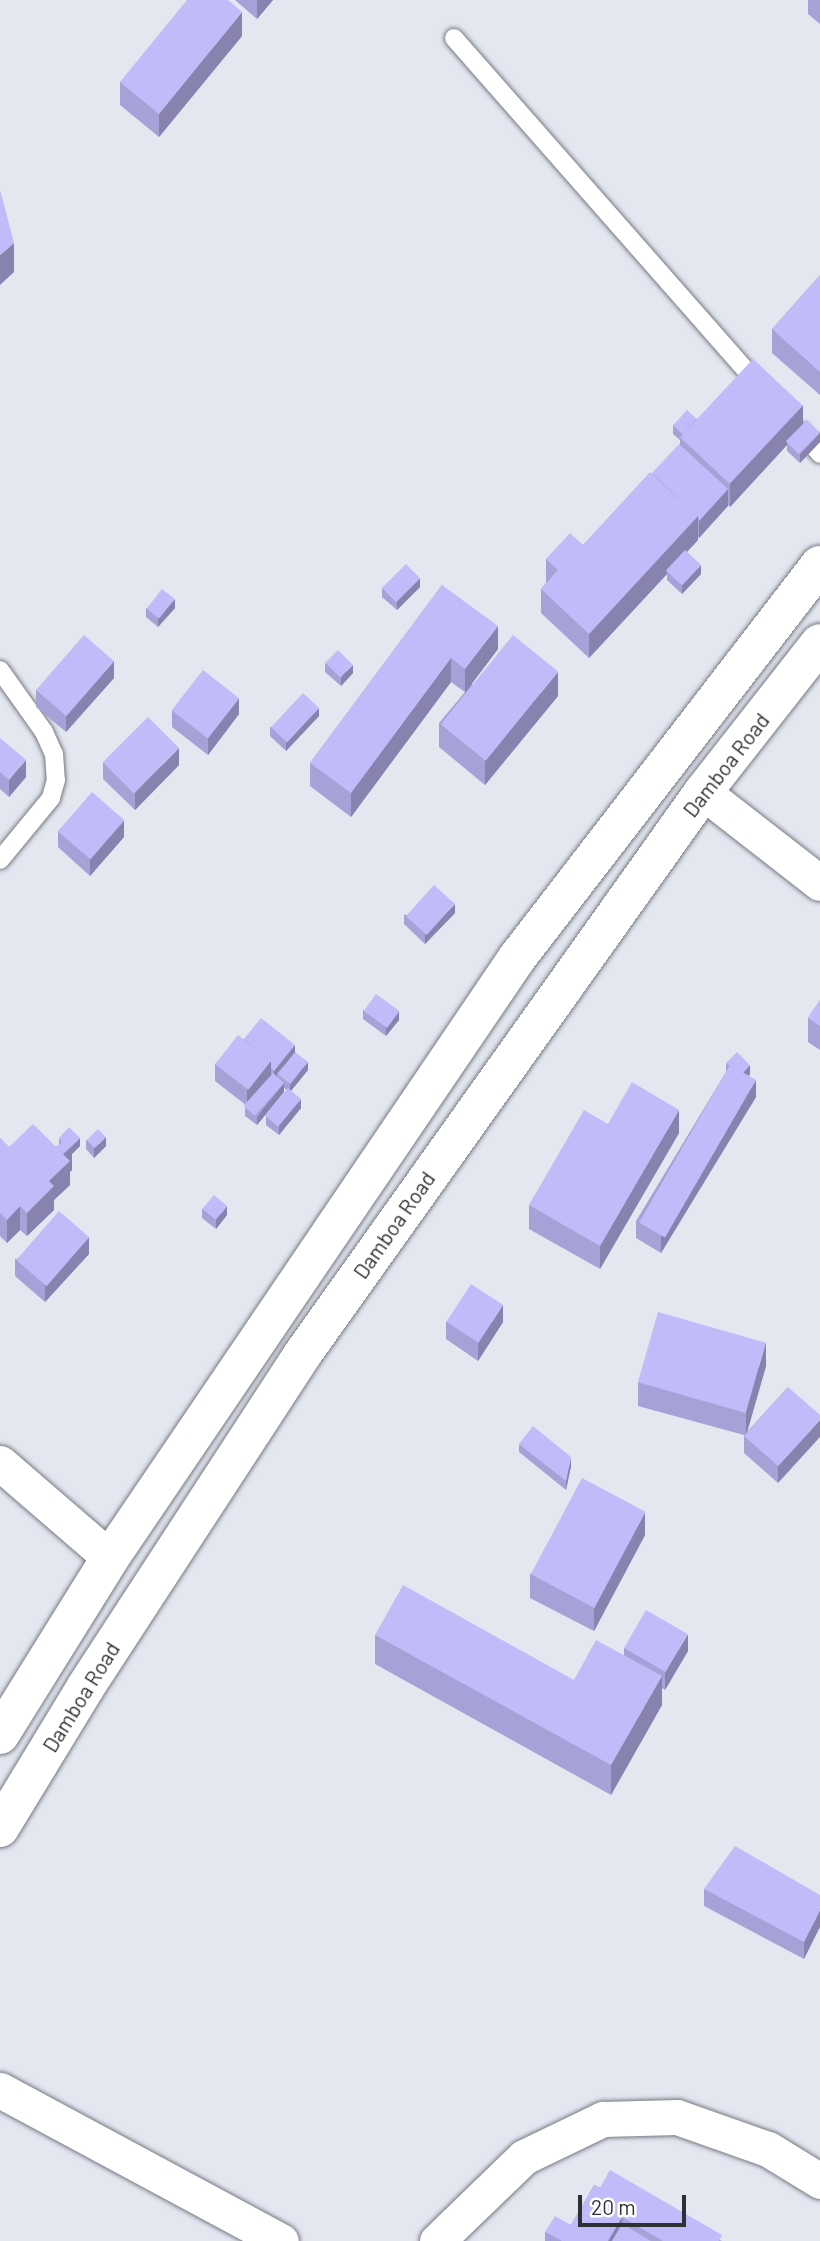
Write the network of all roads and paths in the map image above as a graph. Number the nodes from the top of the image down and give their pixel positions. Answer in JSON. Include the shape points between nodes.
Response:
{"nodes":[{"id":1,"x":454,"y":38,"type":"dead end"},
{"id":2,"x":774,"y":402,"type":"edge"},
{"id":3,"x":793,"y":422,"type":"edge"},
{"id":4,"x":820,"y":454,"type":"edge"},
{"id":5,"x":820,"y":565,"type":"edge"},
{"id":6,"x":820,"y":643,"type":"edge"},
{"id":7,"x":0,"y":670,"type":"edge"},
{"id":8,"x":703,"y":792,"type":"junction"},
{"id":9,"x":0,"y":860,"type":"edge"},
{"id":10,"x":820,"y":883,"type":"edge"},
{"id":11,"x":0,"y":1464,"type":"edge"},
{"id":12,"x":110,"y":1558,"type":"junction"},
{"id":13,"x":0,"y":1735,"type":"edge"},
{"id":14,"x":0,"y":1828,"type":"edge"},
{"id":15,"x":0,"y":2090,"type":"edge"},
{"id":16,"x":820,"y":2181,"type":"edge"},
{"id":17,"x":281,"y":2241,"type":"edge"},
{"id":18,"x":437,"y":2241,"type":"edge"}],
"edges":[{"from":1,"to":2,"type":"lane"},
{"from":3,"to":4,"type":"lane"},
{"from":5,"to":12,"type":"main road","via":[[517,958]]},
{"from":6,"to":8,"type":"main road","name":"Damboa Road"},
{"from":7,"to":9,"type":"lane","via":[[44,732],[54,754],[56,780],[51,798]]},
{"from":8,"to":10,"type":"street"},
{"from":8,"to":14,"type":"main road","name":"Damboa Road","via":[[302,1355],[85,1688]]},
{"from":11,"to":12,"type":"street"},
{"from":12,"to":13,"type":"main road"},
{"from":15,"to":17,"type":"street"},
{"from":16,"to":18,"type":"street","via":[[768,2150],[677,2118],[603,2119],[524,2157]]}]}
